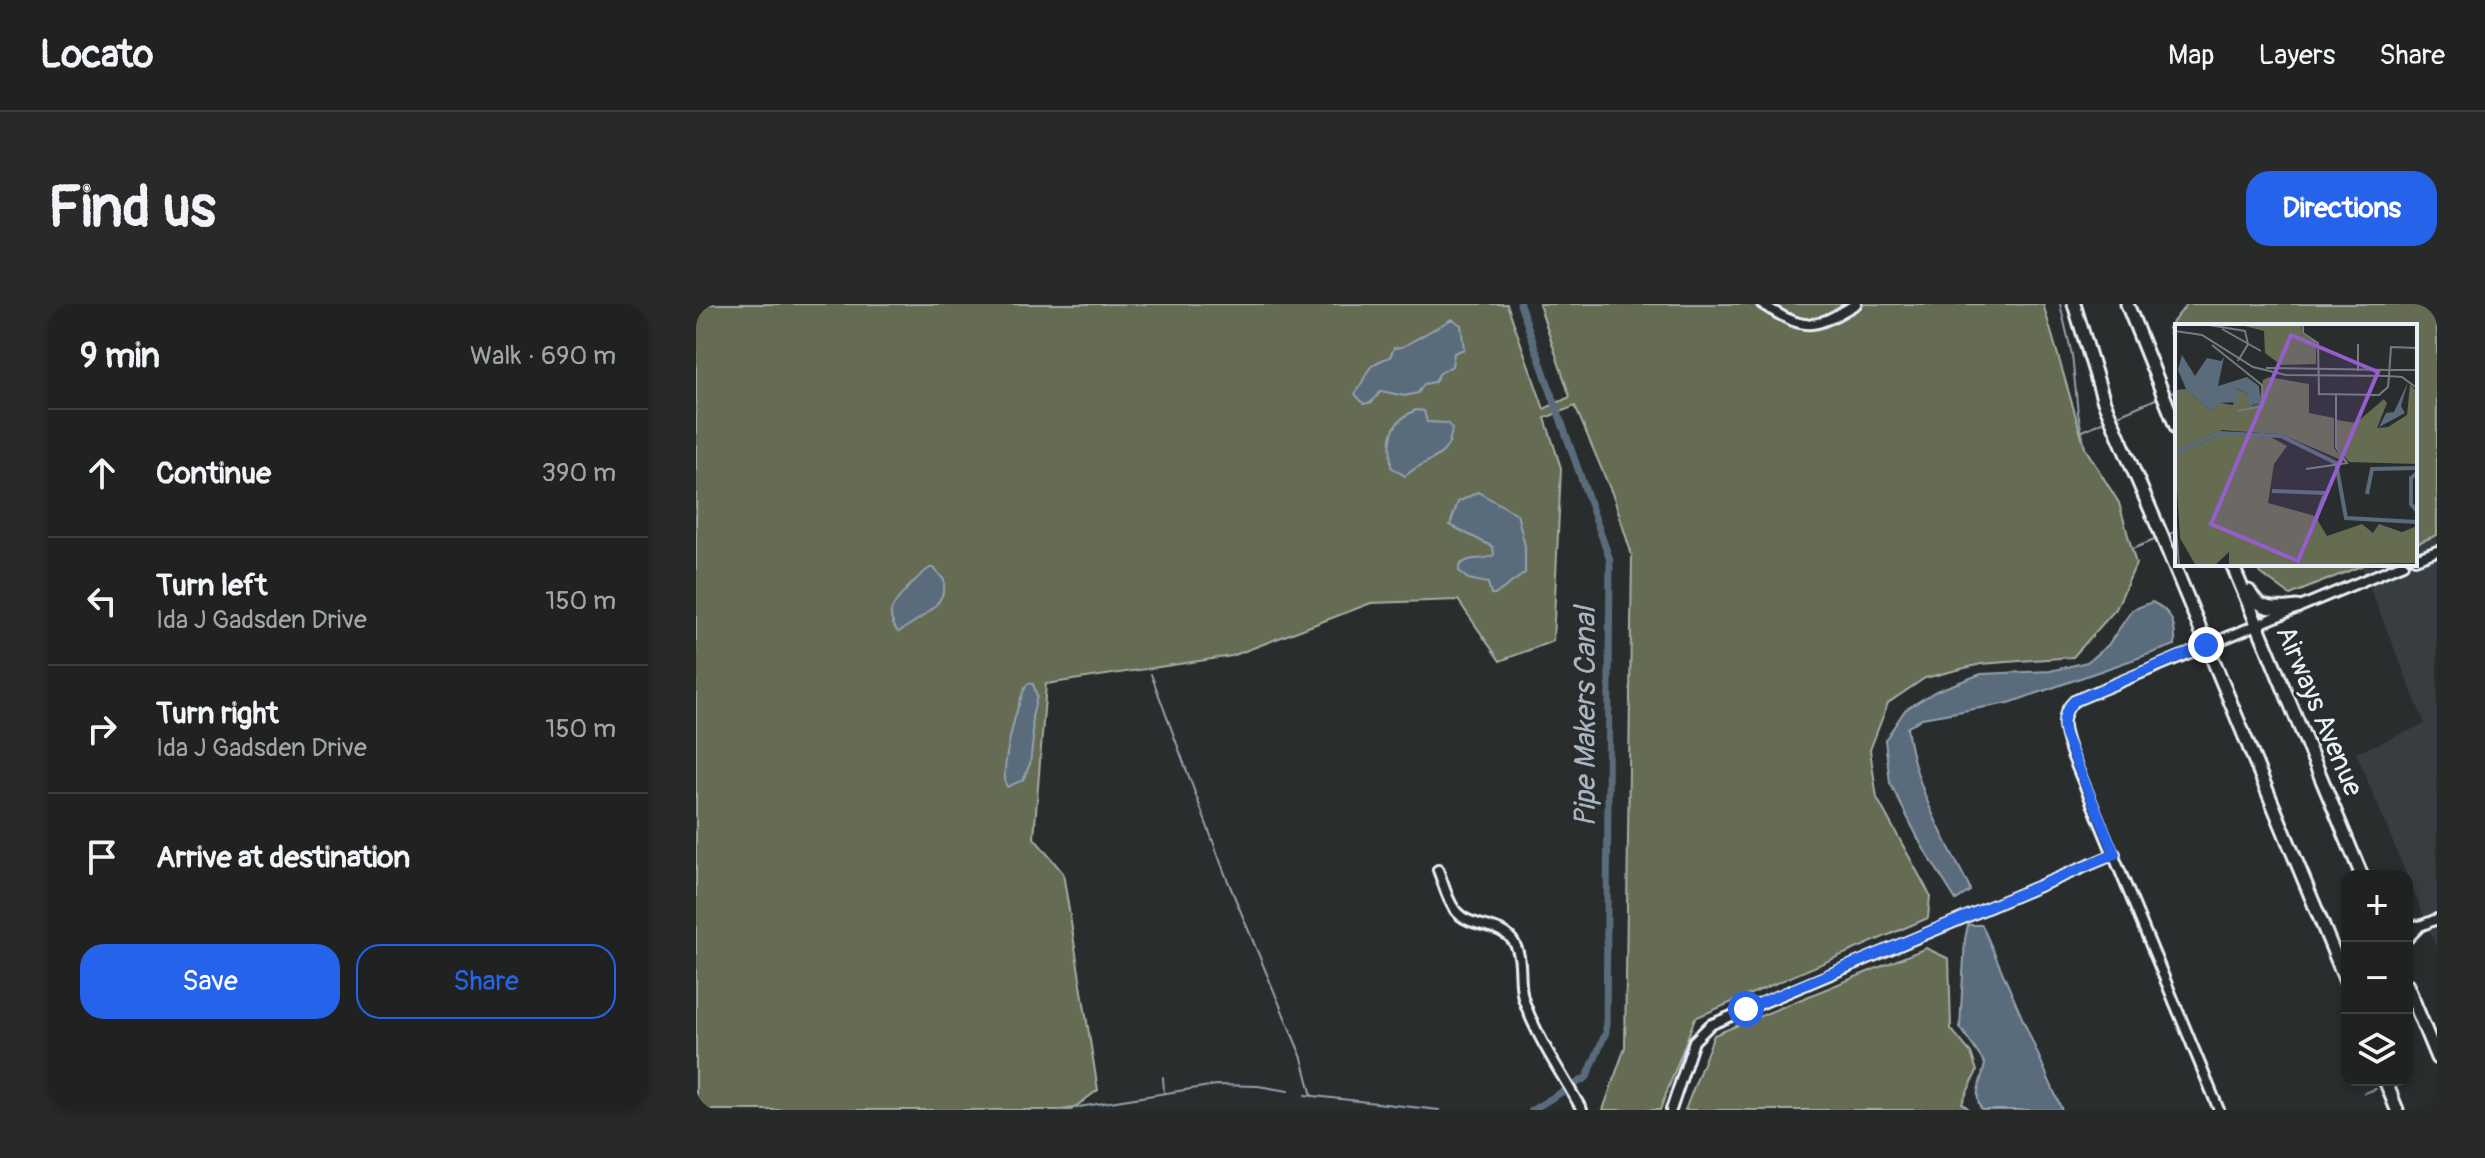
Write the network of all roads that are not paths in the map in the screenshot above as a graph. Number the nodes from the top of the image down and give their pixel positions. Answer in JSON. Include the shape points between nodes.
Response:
{"nodes":[{"id":1,"x":1762,"y":304,"type":"edge"},
{"id":2,"x":1856,"y":304,"type":"edge"},
{"id":3,"x":2074,"y":304,"type":"edge"},
{"id":4,"x":2127,"y":304,"type":"edge"},
{"id":5,"x":2175,"y":424,"type":"edge"},
{"id":6,"x":2437,"y":551,"type":"edge"},
{"id":7,"x":2417,"y":558,"type":"edge"},
{"id":8,"x":2234,"y":566,"type":"edge"},
{"id":9,"x":2234,"y":566,"type":"edge"},
{"id":10,"x":2398,"y":566,"type":"edge"},
{"id":11,"x":2297,"y":607,"type":"junction"},
{"id":12,"x":2257,"y":623,"type":"junction"},
{"id":13,"x":2206,"y":645,"type":"junction"},
{"id":14,"x":2115,"y":854,"type":"junction"},
{"id":15,"x":1438,"y":870,"type":"dead end"},
{"id":16,"x":2360,"y":870,"type":"edge"},
{"id":17,"x":2437,"y":919,"type":"edge"},
{"id":18,"x":2413,"y":930,"type":"edge"},
{"id":19,"x":2328,"y":938,"type":"junction"},
{"id":20,"x":2341,"y":953,"type":"edge"},
{"id":21,"x":2341,"y":969,"type":"edge"},
{"id":22,"x":2413,"y":1000,"type":"edge"},
{"id":23,"x":2437,"y":1058,"type":"edge"},
{"id":24,"x":2387,"y":1086,"type":"edge"},
{"id":25,"x":1582,"y":1110,"type":"edge"},
{"id":26,"x":1671,"y":1110,"type":"edge"},
{"id":27,"x":2219,"y":1110,"type":"edge"},
{"id":28,"x":2397,"y":1110,"type":"edge"}],
"edges":[{"from":1,"to":2,"type":"street","via":[[1803,325],[1818,324]]},
{"from":3,"to":13,"type":"main road","via":[[2111,418]]},
{"from":4,"to":5,"type":"main road"},
{"from":6,"to":7,"type":"street"},
{"from":8,"to":11,"type":"main road","via":[[2254,601],[2269,609]]},
{"from":9,"to":12,"type":"main road","name":"Airways Avenue"},
{"from":10,"to":11,"type":"street"},
{"from":11,"to":12,"type":"street"},
{"from":12,"to":13,"type":"street"},
{"from":12,"to":16,"type":"main road","name":"Airways Avenue"},
{"from":13,"to":14,"type":"street","via":[[2066,708],[2065,735]]},
{"from":13,"to":19,"type":"main road"},
{"from":14,"to":26,"type":"street","via":[[1710,1025],[1694,1041]]},
{"from":14,"to":27,"type":"street"},
{"from":15,"to":25,"type":"street","via":[[1455,910],[1513,941],[1522,968],[1522,997]]},
{"from":17,"to":18,"type":"street"},
{"from":19,"to":20,"type":"main road"},
{"from":19,"to":21,"type":"main road"},
{"from":22,"to":23,"type":"main road"},
{"from":24,"to":28,"type":"main road"}]}
